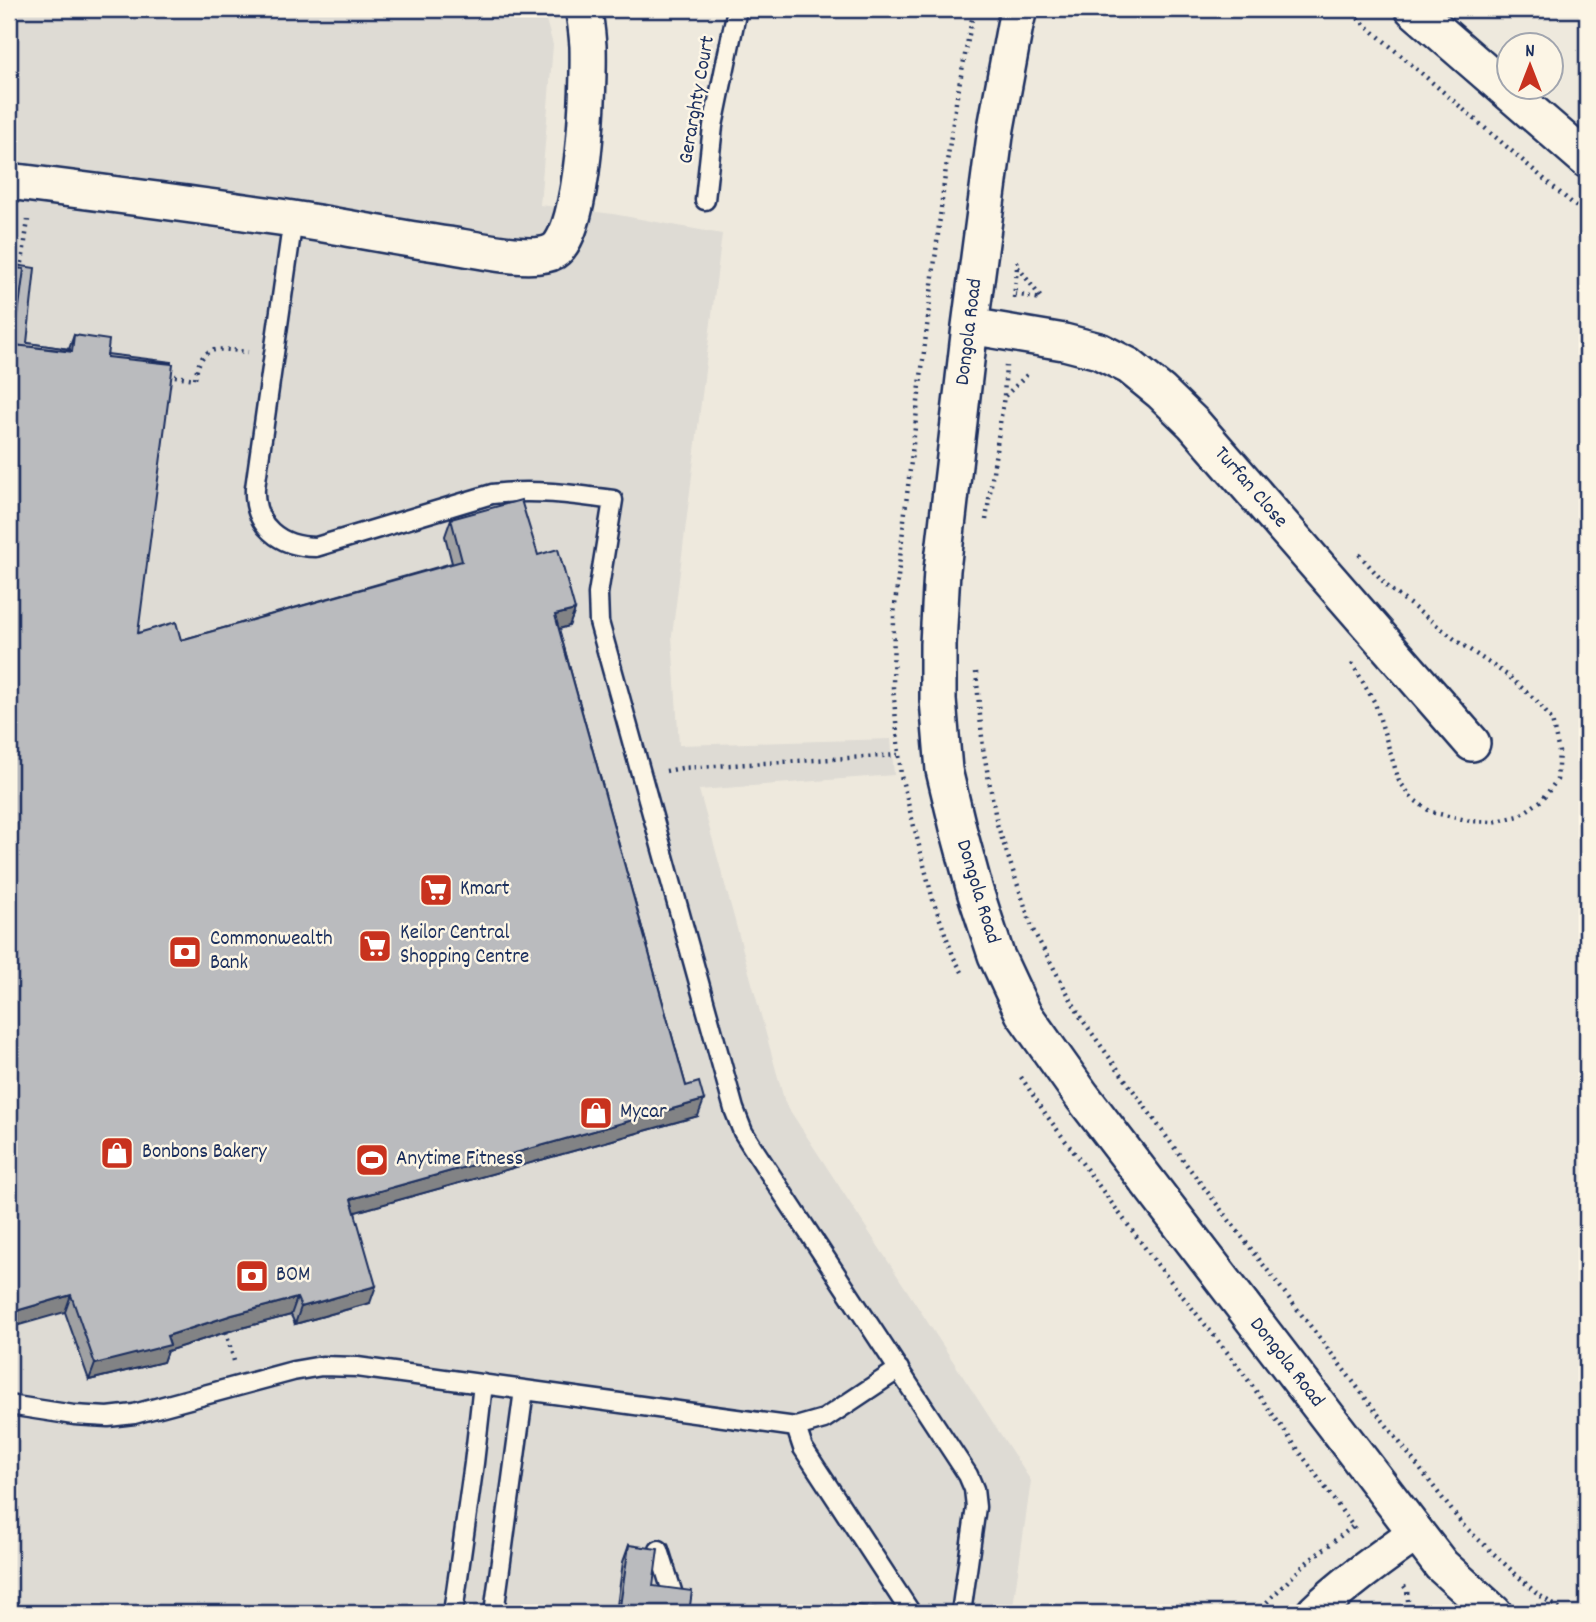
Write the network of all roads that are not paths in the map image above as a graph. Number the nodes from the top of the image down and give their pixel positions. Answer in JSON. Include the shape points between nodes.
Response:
{"nodes":[{"id":1,"x":583,"y":9,"type":"edge"},
{"id":2,"x":737,"y":9,"type":"edge"},
{"id":3,"x":1019,"y":9,"type":"edge"},
{"id":4,"x":1413,"y":9,"type":"edge"},
{"id":5,"x":1587,"y":160,"type":"edge"},
{"id":6,"x":9,"y":181,"type":"edge"},
{"id":7,"x":705,"y":200,"type":"dead end"},
{"id":8,"x":293,"y":219,"type":"junction"},
{"id":9,"x":970,"y":326,"type":"junction"},
{"id":10,"x":1472,"y":743,"type":"dead end"},
{"id":11,"x":899,"y":1369,"type":"junction"},
{"id":12,"x":483,"y":1384,"type":"junction"},
{"id":13,"x":524,"y":1390,"type":"junction"},
{"id":14,"x":9,"y":1405,"type":"edge"},
{"id":15,"x":796,"y":1427,"type":"junction"},
{"id":16,"x":1416,"y":1533,"type":"junction"},
{"id":17,"x":659,"y":1550,"type":"edge"},
{"id":18,"x":453,"y":1613,"type":"edge"},
{"id":19,"x":494,"y":1613,"type":"edge"},
{"id":20,"x":677,"y":1613,"type":"edge"},
{"id":21,"x":911,"y":1613,"type":"edge"},
{"id":22,"x":961,"y":1613,"type":"edge"},
{"id":23,"x":1314,"y":1613,"type":"edge"},
{"id":24,"x":1494,"y":1613,"type":"edge"}],
"edges":[{"from":1,"to":8,"type":"street","via":[[588,56],[582,159],[569,229],[555,251],[533,257]]},
{"from":2,"to":7,"type":"lane","name":"Gerarghty Court","via":[[713,126]]},
{"from":3,"to":9,"type":"street","name":"Dongola Road","via":[[996,128]]},
{"from":4,"to":5,"type":"street"},
{"from":6,"to":8,"type":"street"},
{"from":8,"to":11,"type":"lane","via":[[255,497],[259,517],[289,544],[316,547],[492,494],[541,491],[612,500],[598,622],[734,1109],[743,1132]]},
{"from":9,"to":10,"type":"street","name":"Turfan Close","via":[[1099,351],[1129,366],[1161,392]]},
{"from":9,"to":16,"type":"street","name":"Dongola Road","via":[[942,570],[938,700],[944,770],[996,955],[1024,1013],[1082,1096]]},
{"from":11,"to":15,"type":"lane","via":[[824,1419]]},
{"from":11,"to":22,"type":"lane","via":[[974,1489],[976,1507]]},
{"from":12,"to":13,"type":"lane"},
{"from":12,"to":14,"type":"lane","via":[[322,1366],[134,1414],[74,1415]]},
{"from":12,"to":18,"type":"lane"},
{"from":13,"to":15,"type":"lane"},
{"from":13,"to":19,"type":"lane"},
{"from":15,"to":21,"type":"lane","via":[[803,1448]]},
{"from":16,"to":23,"type":"street"},
{"from":16,"to":24,"type":"street","name":"Dongola Road","via":[[1441,1565]]},
{"from":17,"to":20,"type":"lane"}]}
